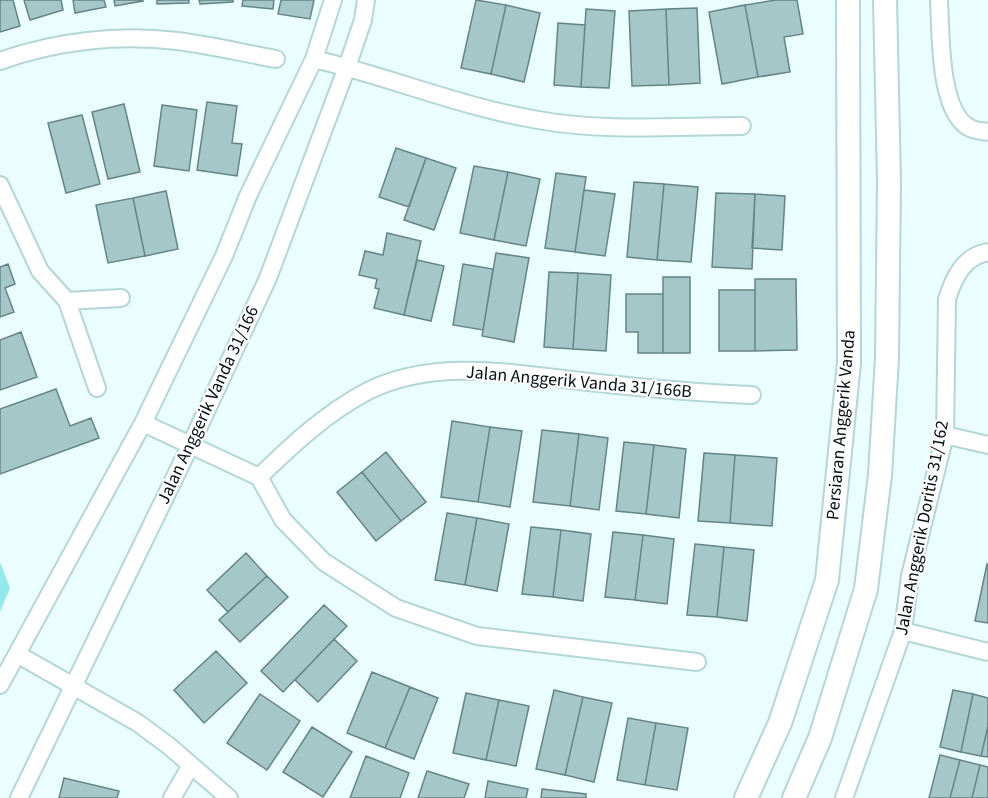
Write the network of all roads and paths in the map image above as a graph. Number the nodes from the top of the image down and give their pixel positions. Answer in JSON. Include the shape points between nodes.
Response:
{"nodes":[{"id":1,"x":333,"y":0,"type":"edge"},
{"id":2,"x":366,"y":0,"type":"edge"},
{"id":3,"x":849,"y":0,"type":"edge"},
{"id":4,"x":885,"y":0,"type":"edge"},
{"id":5,"x":939,"y":0,"type":"edge"},
{"id":6,"x":276,"y":59,"type":"dead end"},
{"id":7,"x":314,"y":59,"type":"junction"},
{"id":8,"x":0,"y":61,"type":"edge"},
{"id":9,"x":347,"y":67,"type":"junction"},
{"id":10,"x":742,"y":126,"type":"dead end"},
{"id":11,"x":988,"y":132,"type":"edge"},
{"id":12,"x":0,"y":185,"type":"edge"},
{"id":13,"x":980,"y":255,"type":"edge"},
{"id":14,"x":121,"y":298,"type":"dead end"},
{"id":15,"x":68,"y":301,"type":"junction"},
{"id":16,"x":97,"y":388,"type":"dead end"},
{"id":17,"x":752,"y":395,"type":"dead end"},
{"id":18,"x":143,"y":423,"type":"junction"},
{"id":19,"x":945,"y":435,"type":"junction"},
{"id":20,"x":988,"y":445,"type":"edge"},
{"id":21,"x":190,"y":446,"type":"junction"},
{"id":22,"x":260,"y":477,"type":"junction"},
{"id":23,"x":903,"y":632,"type":"junction"},
{"id":24,"x":988,"y":652,"type":"edge"},
{"id":25,"x":17,"y":654,"type":"junction"},
{"id":26,"x":697,"y":662,"type":"dead end"},
{"id":27,"x":0,"y":685,"type":"edge"},
{"id":28,"x":72,"y":686,"type":"junction"},
{"id":29,"x":190,"y":767,"type":"junction"},
{"id":30,"x":19,"y":798,"type":"edge"},
{"id":31,"x":172,"y":798,"type":"edge"},
{"id":32,"x":229,"y":798,"type":"edge"},
{"id":33,"x":746,"y":798,"type":"edge"},
{"id":34,"x":794,"y":798,"type":"edge"},
{"id":35,"x":844,"y":798,"type":"edge"}],
"edges":[{"from":1,"to":7,"type":"street"},
{"from":2,"to":9,"type":"street","name":"Jalan Anggerik Vanda 31/166"},
{"from":3,"to":33,"type":"street","name":"Persiaran Anggerik Vanda","via":[[849,363],[827,580],[780,723]]},
{"from":4,"to":34,"type":"street","name":"Persiaran Anggerik Vanda","via":[[889,181],[887,358],[880,475],[866,589],[820,738]]},
{"from":5,"to":11,"type":"street","via":[[945,88],[959,118],[969,128]]},
{"from":6,"to":8,"type":"street","via":[[176,41],[114,39],[56,44]]},
{"from":7,"to":9,"type":"street"},
{"from":7,"to":18,"type":"street"},
{"from":9,"to":10,"type":"street","via":[[486,110],[540,121]]},
{"from":9,"to":21,"type":"street","name":"Jalan Anggerik Vanda 31/166","via":[[268,279]]},
{"from":12,"to":15,"type":"street","via":[[40,271]]},
{"from":13,"to":19,"type":"street","name":"Jalan Anggerik Doritis 31/162","via":[[957,274],[947,298]]},
{"from":14,"to":15,"type":"street"},
{"from":15,"to":16,"type":"street"},
{"from":17,"to":22,"type":"street","name":"Jalan Anggerik Vanda 31/166B","via":[[453,370],[409,377],[368,391],[331,413]]},
{"from":18,"to":21,"type":"street"},
{"from":18,"to":25,"type":"street"},
{"from":19,"to":20,"type":"street"},
{"from":19,"to":23,"type":"street","name":"Jalan Anggerik Doritis 31/162","via":[[910,576]]},
{"from":21,"to":22,"type":"street"},
{"from":21,"to":28,"type":"street","name":"Jalan Anggerik Vanda 31/166"},
{"from":22,"to":26,"type":"street","via":[[283,520],[324,562],[396,608],[477,636]]},
{"from":23,"to":24,"type":"street"},
{"from":23,"to":35,"type":"street","name":"Jalan Anggerik Doritis 31/162"},
{"from":25,"to":27,"type":"street"},
{"from":25,"to":28,"type":"street"},
{"from":28,"to":29,"type":"street","via":[[138,723]]},
{"from":28,"to":30,"type":"street","name":"Jalan Anggerik Vanda 31/166"},
{"from":29,"to":31,"type":"street"},
{"from":29,"to":32,"type":"street"}]}
